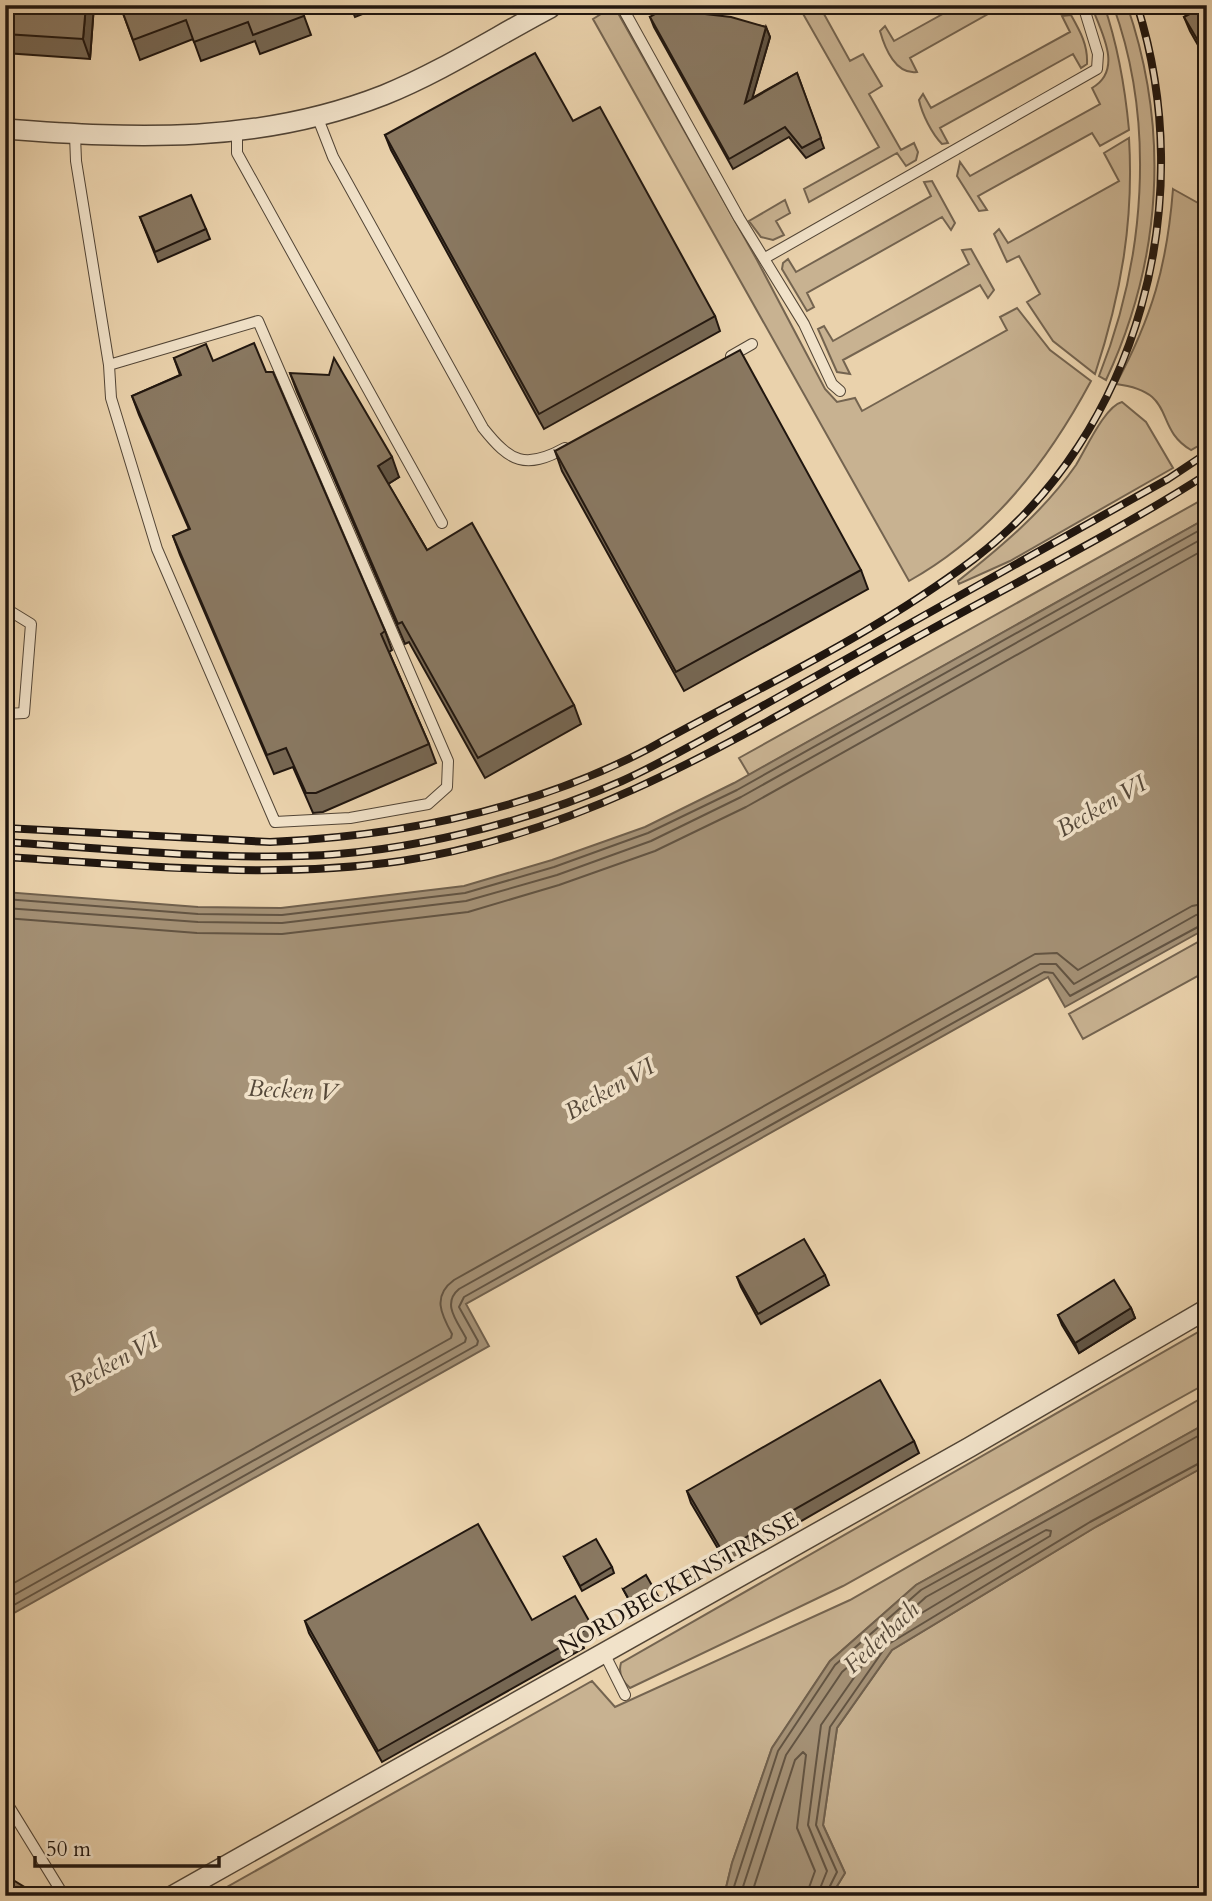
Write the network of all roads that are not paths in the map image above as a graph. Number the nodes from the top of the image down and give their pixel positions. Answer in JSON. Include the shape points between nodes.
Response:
{"nodes":[{"id":1,"x":621,"y":5,"type":"edge"},
{"id":2,"x":1083,"y":5,"type":"edge"},
{"id":3,"x":551,"y":6,"type":"edge"},
{"id":4,"x":317,"y":116,"type":"junction"},
{"id":5,"x":5,"y":129,"type":"edge"},
{"id":6,"x":237,"y":132,"type":"junction"},
{"id":7,"x":75,"y":135,"type":"junction"},
{"id":8,"x":765,"y":258,"type":"junction"},
{"id":9,"x":752,"y":344,"type":"dead end"},
{"id":10,"x":109,"y":365,"type":"junction"},
{"id":11,"x":716,"y":365,"type":"edge"},
{"id":12,"x":840,"y":391,"type":"dead end"},
{"id":13,"x":5,"y":425,"type":"edge"},
{"id":14,"x":570,"y":445,"type":"edge"},
{"id":15,"x":5,"y":450,"type":"edge"},
{"id":16,"x":442,"y":523,"type":"dead end"},
{"id":17,"x":5,"y":608,"type":"edge"},
{"id":18,"x":5,"y":714,"type":"edge"},
{"id":19,"x":1207,"y":1309,"type":"edge"},
{"id":20,"x":604,"y":1653,"type":"junction"},
{"id":21,"x":625,"y":1695,"type":"dead end"},
{"id":22,"x":5,"y":1800,"type":"edge"},
{"id":23,"x":64,"y":1896,"type":"edge"},
{"id":24,"x":172,"y":1896,"type":"edge"}],
"edges":[{"from":1,"to":8,"type":"lane"},
{"from":2,"to":8,"type":"lane","via":[[1098,54],[1097,69]]},
{"from":3,"to":4,"type":"street","via":[[385,94]]},
{"from":4,"to":6,"type":"street"},
{"from":4,"to":14,"type":"lane","via":[[333,157],[483,428],[503,454],[525,461],[545,459]]},
{"from":5,"to":7,"type":"street"},
{"from":6,"to":7,"type":"street","via":[[168,137]]},
{"from":6,"to":16,"type":"lane","via":[[237,153]]},
{"from":7,"to":10,"type":"lane"},
{"from":8,"to":12,"type":"lane","via":[[832,384]]},
{"from":9,"to":11,"type":"lane"},
{"from":10,"to":10,"type":"lane","via":[[111,398],[157,549],[275,822],[350,818],[428,804],[447,787],[448,761],[258,321]]},
{"from":13,"to":15,"type":"lane"},
{"from":17,"to":18,"type":"lane","via":[[31,624],[24,713]]},
{"from":19,"to":20,"type":"street","name":"NORDBECKENSTRASSE"},
{"from":20,"to":21,"type":"lane"},
{"from":20,"to":24,"type":"street","name":"NORDBECKENSTRASSE"},
{"from":22,"to":23,"type":"lane"}]}
